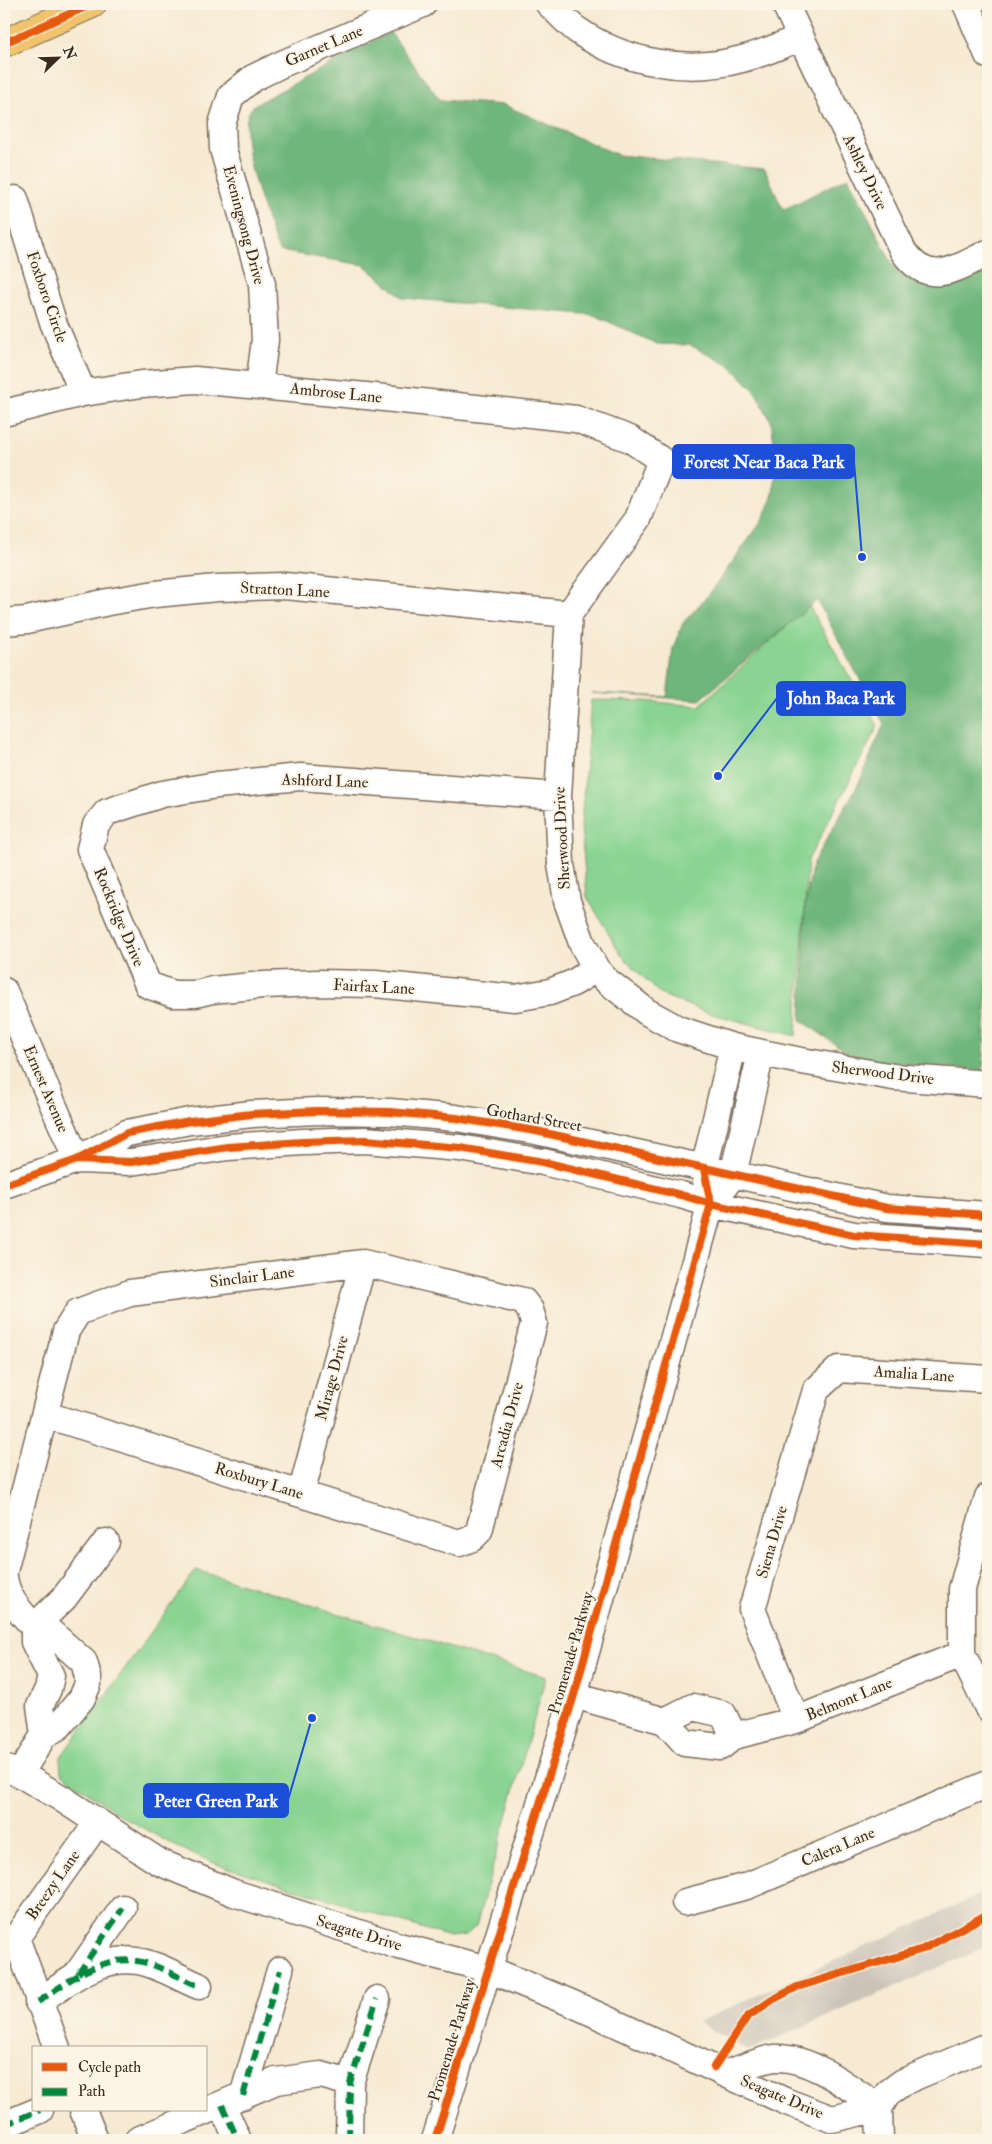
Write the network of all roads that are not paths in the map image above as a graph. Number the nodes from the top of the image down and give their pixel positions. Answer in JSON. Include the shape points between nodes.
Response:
{"nodes":[{"id":1,"x":92,"y":4,"type":"edge"},
{"id":2,"x":423,"y":4,"type":"edge"},
{"id":3,"x":549,"y":4,"type":"edge"},
{"id":4,"x":785,"y":4,"type":"edge"},
{"id":5,"x":966,"y":4,"type":"edge"},
{"id":6,"x":800,"y":38,"type":"junction"},
{"id":7,"x":4,"y":43,"type":"edge"},
{"id":8,"x":988,"y":55,"type":"edge"},
{"id":9,"x":231,"y":96,"type":"joint"},
{"id":10,"x":15,"y":199,"type":"dead end"},
{"id":11,"x":988,"y":253,"type":"edge"},
{"id":12,"x":259,"y":386,"type":"junction"},
{"id":13,"x":83,"y":393,"type":"junction"},
{"id":14,"x":4,"y":413,"type":"edge"},
{"id":15,"x":568,"y":614,"type":"junction"},
{"id":16,"x":4,"y":622,"type":"edge"},
{"id":17,"x":558,"y":796,"type":"junction"},
{"id":18,"x":90,"y":849,"type":"joint"},
{"id":19,"x":596,"y":969,"type":"junction"},
{"id":20,"x":148,"y":985,"type":"joint"},
{"id":21,"x":4,"y":991,"type":"edge"},
{"id":22,"x":733,"y":1047,"type":"junction"},
{"id":23,"x":761,"y":1053,"type":"junction"},
{"id":24,"x":988,"y":1084,"type":"edge"},
{"id":25,"x":77,"y":1160,"type":"junction"},
{"id":26,"x":704,"y":1169,"type":"junction"},
{"id":27,"x":733,"y":1175,"type":"junction"},
{"id":28,"x":4,"y":1186,"type":"edge"},
{"id":29,"x":711,"y":1204,"type":"junction"},
{"id":30,"x":988,"y":1214,"type":"edge"},
{"id":31,"x":988,"y":1244,"type":"edge"},
{"id":32,"x":362,"y":1263,"type":"junction"},
{"id":33,"x":530,"y":1310,"type":"joint"},
{"id":34,"x":839,"y":1369,"type":"joint"},
{"id":35,"x":988,"y":1379,"type":"edge"},
{"id":36,"x":46,"y":1415,"type":"junction"},
{"id":37,"x":302,"y":1494,"type":"junction"},
{"id":38,"x":988,"y":1497,"type":"edge"},
{"id":39,"x":472,"y":1538,"type":"joint"},
{"id":40,"x":106,"y":1542,"type":"dead end"},
{"id":41,"x":4,"y":1571,"type":"edge"},
{"id":42,"x":4,"y":1577,"type":"edge"},
{"id":43,"x":34,"y":1627,"type":"junction"},
{"id":44,"x":962,"y":1654,"type":"junction"},
{"id":45,"x":86,"y":1668,"type":"junction"},
{"id":46,"x":50,"y":1676,"type":"junction"},
{"id":47,"x":574,"y":1695,"type":"junction"},
{"id":48,"x":988,"y":1708,"type":"edge"},
{"id":49,"x":796,"y":1720,"type":"junction"},
{"id":50,"x":665,"y":1721,"type":"junction"},
{"id":51,"x":44,"y":1735,"type":"junction"},
{"id":52,"x":734,"y":1736,"type":"junction"},
{"id":53,"x":12,"y":1771,"type":"edge"},
{"id":54,"x":988,"y":1784,"type":"edge"},
{"id":55,"x":98,"y":1822,"type":"junction"},
{"id":56,"x":685,"y":1902,"type":"dead end"},
{"id":57,"x":123,"y":1908,"type":"dead end"},
{"id":58,"x":10,"y":1941,"type":"edge"},
{"id":59,"x":488,"y":1969,"type":"junction"},
{"id":60,"x":280,"y":1970,"type":"dead end"},
{"id":61,"x":76,"y":1976,"type":"junction"},
{"id":62,"x":198,"y":1986,"type":"dead end"},
{"id":63,"x":377,"y":1999,"type":"dead end"},
{"id":64,"x":38,"y":2002,"type":"junction"},
{"id":65,"x":56,"y":2046,"type":"edge"},
{"id":66,"x":988,"y":2046,"type":"edge"},
{"id":67,"x":818,"y":2070,"type":"junction"},
{"id":68,"x":727,"y":2073,"type":"junction"},
{"id":69,"x":350,"y":2083,"type":"junction"},
{"id":70,"x":233,"y":2101,"type":"junction"},
{"id":71,"x":805,"y":2108,"type":"junction"},
{"id":72,"x":879,"y":2108,"type":"junction"},
{"id":73,"x":208,"y":2111,"type":"edge"},
{"id":74,"x":35,"y":2112,"type":"edge"},
{"id":75,"x":84,"y":2112,"type":"edge"},
{"id":76,"x":206,"y":2112,"type":"edge"},
{"id":77,"x":4,"y":2125,"type":"edge"},
{"id":78,"x":95,"y":2140,"type":"edge"},
{"id":79,"x":138,"y":2140,"type":"edge"},
{"id":80,"x":238,"y":2140,"type":"edge"},
{"id":81,"x":349,"y":2140,"type":"edge"},
{"id":82,"x":435,"y":2140,"type":"edge"},
{"id":83,"x":880,"y":2140,"type":"edge"}],
"edges":[{"from":1,"to":7,"type":"main road"},
{"from":2,"to":9,"type":"street","name":"Garnet Lane","via":[[284,63],[253,78]]},
{"from":3,"to":6,"type":"street","via":[[576,29],[601,44],[625,55],[675,65],[705,65],[741,59]]},
{"from":4,"to":6,"type":"street","name":"Ashley Drive"},
{"from":5,"to":8,"type":"street"},
{"from":6,"to":11,"type":"street","name":"Ashley Drive","via":[[912,264],[938,274]]},
{"from":9,"to":12,"type":"street","name":"Eveningsong Drive","via":[[222,124],[223,148],[262,284],[265,340]]},
{"from":10,"to":13,"type":"street","name":"Foxboro Circle","via":[[53,322]]},
{"from":12,"to":13,"type":"street","name":"Ambrose Lane","via":[[195,380]]},
{"from":12,"to":15,"type":"street","name":"Ambrose Lane","via":[[576,419],[630,439],[662,460],[638,519]]},
{"from":13,"to":14,"type":"street","name":"Ambrose Lane"},
{"from":15,"to":16,"type":"street","name":"Stratton Lane","via":[[285,586],[155,594]]},
{"from":15,"to":17,"type":"street","name":"Sherwood Drive"},
{"from":17,"to":18,"type":"street","name":"Ashford Lane","via":[[301,778],[217,785],[162,794],[107,812],[96,825]]},
{"from":17,"to":19,"type":"street","name":"Sherwood Drive","via":[[561,864],[567,901],[582,943]]},
{"from":18,"to":20,"type":"street","name":"Rockridge Drive"},
{"from":19,"to":20,"type":"street","name":"Fairfax Lane","via":[[550,992],[515,998],[375,984],[263,985],[196,994],[174,994]]},
{"from":19,"to":22,"type":"street","name":"Sherwood Drive","via":[[606,981],[647,1012],[678,1029]]},
{"from":21,"to":25,"type":"street","name":"Ernest Avenue"},
{"from":22,"to":23,"type":"street","name":"Sherwood Drive"},
{"from":22,"to":26,"type":"street","name":"Promenade Parkway"},
{"from":23,"to":24,"type":"street","name":"Sherwood Drive","via":[[893,1077]]},
{"from":23,"to":27,"type":"street","name":"Promenade Parkway"},
{"from":25,"to":26,"type":"street","name":"Gothard Street","via":[[127,1133],[190,1121],[317,1111],[390,1112],[456,1118],[536,1131]]},
{"from":25,"to":28,"type":"street","name":"Gothard Street"},
{"from":25,"to":29,"type":"street","name":"Gothard Street","via":[[131,1162],[228,1146],[365,1140],[460,1148],[543,1162]]},
{"from":26,"to":27,"type":"street","name":"Gothard Street"},
{"from":26,"to":29,"type":"street","name":"Promenade Parkway"},
{"from":27,"to":29,"type":"street","name":"Promenade Parkway"},
{"from":27,"to":30,"type":"street","name":"Gothard Street","via":[[887,1208]]},
{"from":29,"to":31,"type":"street","name":"Gothard Street","via":[[854,1235]]},
{"from":29,"to":47,"type":"street","name":"Promenade Parkway"},
{"from":32,"to":33,"type":"street","name":"Sinclair Lane","via":[[522,1301]]},
{"from":32,"to":36,"type":"street","name":"Sinclair Lane","via":[[130,1293],[78,1312],[66,1332]]},
{"from":32,"to":37,"type":"street","name":"Mirage Drive"},
{"from":33,"to":39,"type":"street","name":"Arcadia Drive","via":[[534,1322],[479,1531]]},
{"from":34,"to":35,"type":"street","name":"Amalia Lane"},
{"from":34,"to":49,"type":"street","name":"Siena Drive","via":[[816,1390],[752,1609]]},
{"from":36,"to":37,"type":"street","name":"Roxbury Lane"},
{"from":36,"to":41,"type":"street","name":"Sinclair Lane"},
{"from":37,"to":39,"type":"street","name":"Roxbury Lane","via":[[460,1543]]},
{"from":38,"to":44,"type":"street","via":[[962,1589]]},
{"from":40,"to":43,"type":"street","via":[[64,1598]]},
{"from":42,"to":43,"type":"street","via":[[14,1605]]},
{"from":43,"to":45,"type":"street","via":[[48,1630],[84,1662]]},
{"from":43,"to":46,"type":"street","via":[[34,1642]]},
{"from":44,"to":48,"type":"street"},
{"from":44,"to":49,"type":"street","name":"Belmont Lane"},
{"from":45,"to":46,"type":"street"},
{"from":45,"to":51,"type":"street","via":[[88,1684],[82,1698],[58,1726]]},
{"from":46,"to":51,"type":"street","via":[[48,1690],[40,1706]]},
{"from":47,"to":50,"type":"street"},
{"from":47,"to":59,"type":"street","name":"Promenade Parkway"},
{"from":49,"to":52,"type":"street","name":"Belmont Lane"},
{"from":50,"to":52,"type":"street","name":"Belmont Lane","via":[[685,1743],[720,1747]]},
{"from":50,"to":52,"type":"street","via":[[693,1707],[723,1714]]},
{"from":51,"to":53,"type":"street"},
{"from":53,"to":55,"type":"street","name":"Seagate Drive"},
{"from":54,"to":56,"type":"street","name":"Calera Lane","via":[[747,1886]]},
{"from":55,"to":58,"type":"street","name":"Breezy Lane"},
{"from":55,"to":59,"type":"street","name":"Seagate Drive","via":[[159,1862],[234,1893],[398,1946]]},
{"from":57,"to":61,"type":"street"},
{"from":58,"to":64,"type":"street"},
{"from":59,"to":68,"type":"street","name":"Seagate Drive"},
{"from":59,"to":82,"type":"street","name":"Promenade Parkway"},
{"from":60,"to":70,"type":"street"},
{"from":61,"to":62,"type":"street","via":[[106,1964],[136,1961]]},
{"from":61,"to":64,"type":"street"},
{"from":63,"to":69,"type":"street"},
{"from":64,"to":65,"type":"street"},
{"from":66,"to":72,"type":"street","via":[[903,2082],[888,2093]]},
{"from":67,"to":68,"type":"street","name":"Seagate Drive","via":[[797,2061],[775,2058]]},
{"from":67,"to":71,"type":"street"},
{"from":67,"to":72,"type":"street","name":"Seagate Drive"},
{"from":68,"to":71,"type":"street","name":"Seagate Drive"},
{"from":69,"to":70,"type":"street","via":[[322,2076],[276,2081]]},
{"from":69,"to":81,"type":"street"},
{"from":70,"to":73,"type":"street"},
{"from":70,"to":80,"type":"street"},
{"from":71,"to":72,"type":"street","name":"Seagate Drive","via":[[832,2119]]},
{"from":72,"to":83,"type":"street"},
{"from":74,"to":77,"type":"street"},
{"from":75,"to":78,"type":"street"},
{"from":76,"to":79,"type":"street"}]}
